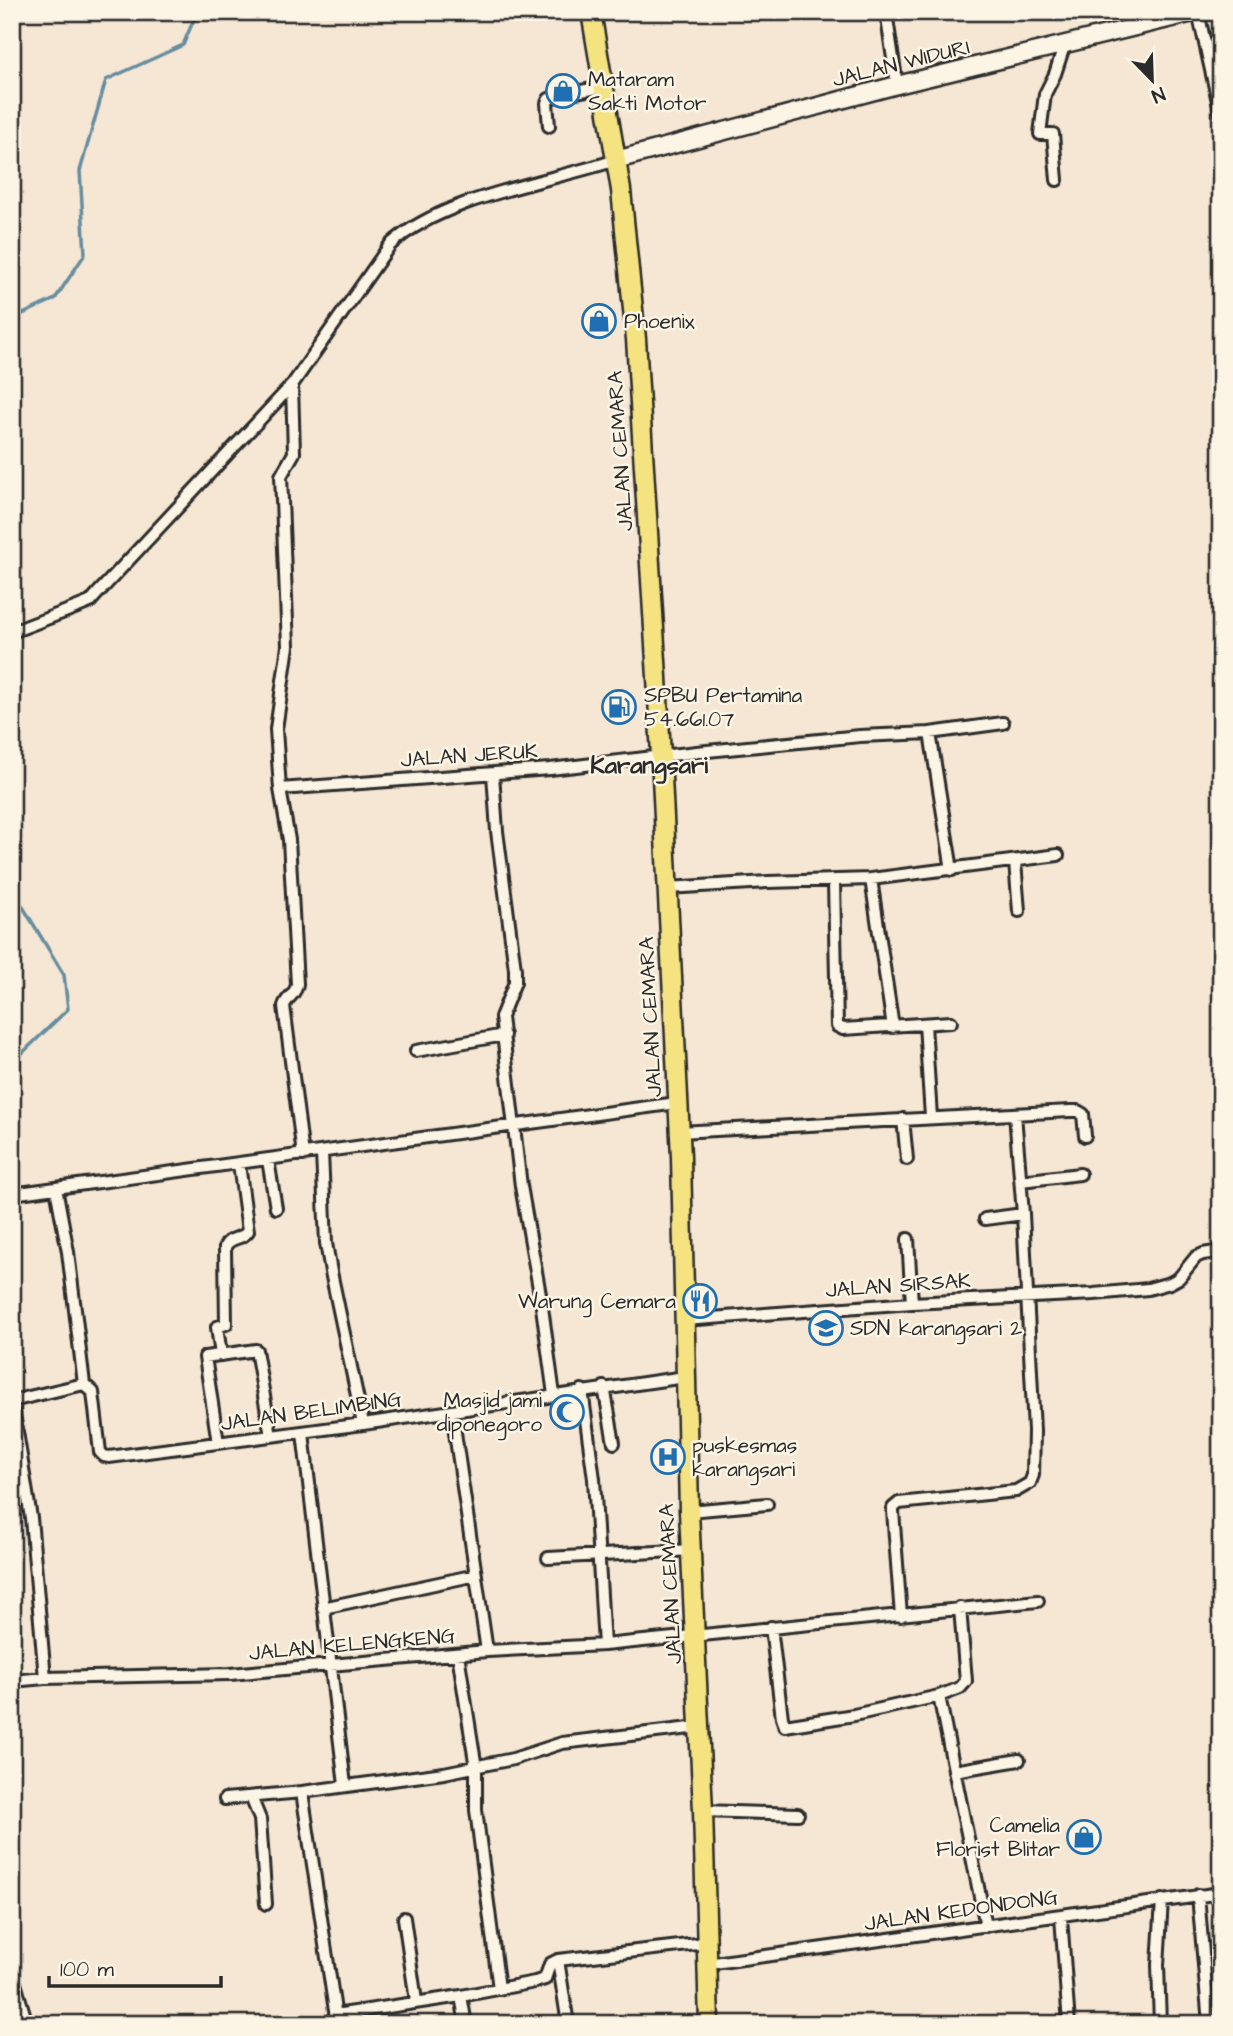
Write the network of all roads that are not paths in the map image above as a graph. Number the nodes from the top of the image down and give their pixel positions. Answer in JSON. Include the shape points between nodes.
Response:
{"nodes":[{"id":1,"x":591,"y":12,"type":"edge"},
{"id":2,"x":887,"y":12,"type":"edge"},
{"id":3,"x":1198,"y":12,"type":"edge"},
{"id":4,"x":1065,"y":43,"type":"junction"},
{"id":5,"x":897,"y":85,"type":"junction"},
{"id":6,"x":604,"y":87,"type":"junction"},
{"id":7,"x":1221,"y":115,"type":"edge"},
{"id":8,"x":549,"y":126,"type":"dead end"},
{"id":9,"x":616,"y":160,"type":"junction"},
{"id":10,"x":1058,"y":180,"type":"dead end"},
{"id":11,"x":292,"y":385,"type":"junction"},
{"id":12,"x":12,"y":632,"type":"edge"},
{"id":13,"x":1003,"y":723,"type":"dead end"},
{"id":14,"x":930,"y":733,"type":"junction"},
{"id":15,"x":661,"y":756,"type":"junction"},
{"id":16,"x":493,"y":774,"type":"junction"},
{"id":17,"x":280,"y":789,"type":"junction"},
{"id":18,"x":1058,"y":855,"type":"dead end"},
{"id":19,"x":1015,"y":862,"type":"junction"},
{"id":20,"x":952,"y":870,"type":"junction"},
{"id":21,"x":871,"y":880,"type":"junction"},
{"id":22,"x":834,"y":882,"type":"junction"},
{"id":23,"x":667,"y":888,"type":"junction"},
{"id":24,"x":1019,"y":911,"type":"dead end"},
{"id":25,"x":951,"y":1022,"type":"dead end"},
{"id":26,"x":925,"y":1024,"type":"junction"},
{"id":27,"x":892,"y":1027,"type":"junction"},
{"id":28,"x":504,"y":1035,"type":"junction"},
{"id":29,"x":416,"y":1051,"type":"dead end"},
{"id":30,"x":677,"y":1103,"type":"junction"},
{"id":31,"x":1015,"y":1115,"type":"junction"},
{"id":32,"x":931,"y":1117,"type":"junction"},
{"id":33,"x":903,"y":1119,"type":"junction"},
{"id":34,"x":515,"y":1126,"type":"junction"},
{"id":35,"x":679,"y":1132,"type":"junction"},
{"id":36,"x":1085,"y":1136,"type":"dead end"},
{"id":37,"x":322,"y":1153,"type":"junction"},
{"id":38,"x":303,"y":1155,"type":"junction"},
{"id":39,"x":907,"y":1159,"type":"dead end"},
{"id":40,"x":268,"y":1160,"type":"junction"},
{"id":41,"x":235,"y":1165,"type":"junction"},
{"id":42,"x":1080,"y":1174,"type":"dead end"},
{"id":43,"x":1021,"y":1181,"type":"junction"},
{"id":44,"x":56,"y":1188,"type":"junction"},
{"id":45,"x":12,"y":1194,"type":"edge"},
{"id":46,"x":276,"y":1208,"type":"dead end"},
{"id":47,"x":1023,"y":1214,"type":"junction"},
{"id":48,"x":985,"y":1219,"type":"dead end"},
{"id":49,"x":908,"y":1239,"type":"dead end"},
{"id":50,"x":1221,"y":1251,"type":"edge"},
{"id":51,"x":1028,"y":1297,"type":"junction"},
{"id":52,"x":912,"y":1303,"type":"junction"},
{"id":53,"x":684,"y":1320,"type":"junction"},
{"id":54,"x":221,"y":1355,"type":"junction"},
{"id":55,"x":685,"y":1377,"type":"junction"},
{"id":56,"x":84,"y":1384,"type":"junction"},
{"id":57,"x":604,"y":1387,"type":"junction"},
{"id":58,"x":582,"y":1390,"type":"junction"},
{"id":59,"x":554,"y":1395,"type":"junction"},
{"id":60,"x":452,"y":1412,"type":"junction"},
{"id":61,"x":363,"y":1424,"type":"junction"},
{"id":62,"x":303,"y":1433,"type":"junction"},
{"id":63,"x":271,"y":1436,"type":"junction"},
{"id":64,"x":218,"y":1443,"type":"junction"},
{"id":65,"x":614,"y":1443,"type":"dead end"},
{"id":66,"x":767,"y":1504,"type":"dead end"},
{"id":67,"x":690,"y":1511,"type":"junction"},
{"id":68,"x":692,"y":1550,"type":"junction"},
{"id":69,"x":600,"y":1554,"type":"junction"},
{"id":70,"x":548,"y":1558,"type":"dead end"},
{"id":71,"x":476,"y":1575,"type":"junction"},
{"id":72,"x":1038,"y":1601,"type":"dead end"},
{"id":73,"x":323,"y":1608,"type":"junction"},
{"id":74,"x":960,"y":1608,"type":"junction"},
{"id":75,"x":901,"y":1616,"type":"junction"},
{"id":76,"x":771,"y":1627,"type":"junction"},
{"id":77,"x":695,"y":1637,"type":"junction"},
{"id":78,"x":604,"y":1645,"type":"junction"},
{"id":79,"x":487,"y":1651,"type":"junction"},
{"id":80,"x":458,"y":1654,"type":"junction"},
{"id":81,"x":330,"y":1664,"type":"junction"},
{"id":82,"x":45,"y":1678,"type":"junction"},
{"id":83,"x":12,"y":1681,"type":"edge"},
{"id":84,"x":939,"y":1696,"type":"junction"},
{"id":85,"x":699,"y":1727,"type":"junction"},
{"id":86,"x":1019,"y":1760,"type":"dead end"},
{"id":87,"x":476,"y":1768,"type":"junction"},
{"id":88,"x":954,"y":1772,"type":"junction"},
{"id":89,"x":345,"y":1785,"type":"junction"},
{"id":90,"x":302,"y":1792,"type":"junction"},
{"id":91,"x":251,"y":1797,"type":"junction"},
{"id":92,"x":225,"y":1799,"type":"dead end"},
{"id":93,"x":703,"y":1811,"type":"junction"},
{"id":94,"x":798,"y":1814,"type":"dead end"},
{"id":95,"x":1221,"y":1893,"type":"edge"},
{"id":96,"x":1198,"y":1895,"type":"junction"},
{"id":97,"x":1158,"y":1900,"type":"junction"},
{"id":98,"x":266,"y":1904,"type":"dead end"},
{"id":99,"x":1061,"y":1917,"type":"junction"},
{"id":100,"x":404,"y":1918,"type":"dead end"},
{"id":101,"x":986,"y":1926,"type":"junction"},
{"id":102,"x":706,"y":1943,"type":"junction"},
{"id":103,"x":558,"y":1960,"type":"junction"},
{"id":104,"x":707,"y":1964,"type":"junction"},
{"id":105,"x":12,"y":1973,"type":"edge"},
{"id":106,"x":499,"y":1989,"type":"junction"},
{"id":107,"x":461,"y":1996,"type":"junction"},
{"id":108,"x":415,"y":2001,"type":"junction"},
{"id":109,"x":336,"y":2019,"type":"edge"},
{"id":110,"x":27,"y":2024,"type":"edge"},
{"id":111,"x":466,"y":2024,"type":"edge"},
{"id":112,"x":568,"y":2024,"type":"edge"},
{"id":113,"x":709,"y":2024,"type":"edge"},
{"id":114,"x":1069,"y":2024,"type":"edge"},
{"id":115,"x":1160,"y":2024,"type":"edge"},
{"id":116,"x":1209,"y":2024,"type":"edge"}],
"edges":[{"from":1,"to":6,"type":"main road","name":"JALAN CEMARA"},
{"from":2,"to":5,"type":"street"},
{"from":3,"to":4,"type":"main road","name":"JALAN WIDURI"},
{"from":3,"to":7,"type":"street"},
{"from":4,"to":5,"type":"main road","name":"JALAN WIDURI"},
{"from":4,"to":10,"type":"street","via":[[1045,94],[1040,126],[1040,134],[1053,134]]},
{"from":5,"to":9,"type":"main road","name":"JALAN WIDURI"},
{"from":6,"to":8,"type":"street","via":[[549,99]]},
{"from":6,"to":9,"type":"main road","name":"JALAN CEMARA"},
{"from":9,"to":11,"type":"street","via":[[480,199],[405,231],[390,245]]},
{"from":9,"to":15,"type":"main road","name":"JALAN CEMARA","via":[[636,339]]},
{"from":11,"to":12,"type":"street","via":[[90,601]]},
{"from":11,"to":17,"type":"street","via":[[294,453],[281,477],[288,646],[276,729]]},
{"from":13,"to":14,"type":"street","name":"JALAN JERUK"},
{"from":14,"to":15,"type":"street","name":"JALAN JERUK"},
{"from":14,"to":20,"type":"street"},
{"from":15,"to":16,"type":"street","name":"JALAN JERUK"},
{"from":15,"to":23,"type":"main road","name":"JALAN CEMARA"},
{"from":16,"to":17,"type":"street","name":"JALAN JERUK"},
{"from":16,"to":28,"type":"street","via":[[515,969],[515,982],[501,1012]]},
{"from":17,"to":38,"type":"street","via":[[289,840],[297,984],[284,1006]]},
{"from":18,"to":19,"type":"street"},
{"from":19,"to":20,"type":"street"},
{"from":19,"to":24,"type":"street"},
{"from":20,"to":21,"type":"street"},
{"from":21,"to":22,"type":"street"},
{"from":21,"to":27,"type":"street"},
{"from":22,"to":23,"type":"street"},
{"from":22,"to":27,"type":"street","via":[[835,1023],[843,1029]]},
{"from":23,"to":30,"type":"main road","name":"JALAN CEMARA"},
{"from":25,"to":26,"type":"street"},
{"from":26,"to":27,"type":"street"},
{"from":26,"to":32,"type":"street"},
{"from":28,"to":29,"type":"street"},
{"from":28,"to":34,"type":"street"},
{"from":30,"to":34,"type":"street"},
{"from":30,"to":35,"type":"main road","name":"JALAN CEMARA"},
{"from":31,"to":32,"type":"street"},
{"from":31,"to":36,"type":"street","via":[[1078,1111],[1083,1114]]},
{"from":31,"to":43,"type":"street"},
{"from":32,"to":33,"type":"street"},
{"from":33,"to":35,"type":"street"},
{"from":33,"to":39,"type":"street"},
{"from":34,"to":37,"type":"street"},
{"from":34,"to":59,"type":"street"},
{"from":35,"to":53,"type":"main road","name":"JALAN CEMARA"},
{"from":37,"to":38,"type":"street"},
{"from":37,"to":61,"type":"street","via":[[329,1262]]},
{"from":38,"to":40,"type":"street"},
{"from":40,"to":41,"type":"street"},
{"from":40,"to":46,"type":"street"},
{"from":41,"to":44,"type":"street"},
{"from":41,"to":54,"type":"street","via":[[248,1231],[225,1247],[226,1324],[217,1326]]},
{"from":42,"to":43,"type":"street"},
{"from":43,"to":47,"type":"street"},
{"from":44,"to":45,"type":"street"},
{"from":44,"to":56,"type":"street"},
{"from":47,"to":48,"type":"street"},
{"from":47,"to":51,"type":"street"},
{"from":49,"to":52,"type":"street"},
{"from":50,"to":51,"type":"street","name":"JALAN SIRSAK","via":[[1196,1257],[1180,1278],[1148,1289]]},
{"from":51,"to":52,"type":"street","name":"JALAN SIRSAK"},
{"from":51,"to":75,"type":"street","via":[[1034,1431],[1030,1483],[1016,1491],[895,1505]]},
{"from":52,"to":53,"type":"street","name":"JALAN SIRSAK"},
{"from":53,"to":55,"type":"main road","name":"JALAN CEMARA"},
{"from":54,"to":63,"type":"street","via":[[256,1350]]},
{"from":54,"to":64,"type":"street","via":[[205,1357]]},
{"from":55,"to":57,"type":"street","name":"JALAN BELIMBING"},
{"from":55,"to":67,"type":"main road","name":"JALAN CEMARA"},
{"from":56,"to":64,"type":"street","name":"JALAN BELIMBING","via":[[93,1392],[104,1456]]},
{"from":56,"to":82,"type":"street","via":[[12,1401],[31,1518]]},
{"from":57,"to":58,"type":"street","name":"JALAN BELIMBING"},
{"from":57,"to":65,"type":"street"},
{"from":58,"to":59,"type":"street","name":"JALAN BELIMBING"},
{"from":58,"to":69,"type":"street"},
{"from":59,"to":60,"type":"street","name":"JALAN BELIMBING"},
{"from":60,"to":61,"type":"street","name":"JALAN BELIMBING"},
{"from":60,"to":71,"type":"street"},
{"from":61,"to":62,"type":"street","name":"JALAN BELIMBING"},
{"from":62,"to":63,"type":"street","name":"JALAN BELIMBING"},
{"from":62,"to":73,"type":"street"},
{"from":63,"to":64,"type":"street","name":"JALAN BELIMBING"},
{"from":66,"to":67,"type":"street"},
{"from":67,"to":68,"type":"main road","name":"JALAN CEMARA"},
{"from":68,"to":69,"type":"street"},
{"from":68,"to":77,"type":"main road","name":"JALAN CEMARA"},
{"from":69,"to":70,"type":"street"},
{"from":69,"to":78,"type":"street"},
{"from":71,"to":73,"type":"street"},
{"from":71,"to":79,"type":"street"},
{"from":72,"to":74,"type":"street","name":"JALAN KELENGKENG"},
{"from":73,"to":81,"type":"street"},
{"from":74,"to":75,"type":"street","name":"JALAN KELENGKENG"},
{"from":74,"to":84,"type":"street","via":[[967,1681]]},
{"from":75,"to":76,"type":"street","name":"JALAN KELENGKENG"},
{"from":76,"to":77,"type":"street","name":"JALAN KELENGKENG"},
{"from":76,"to":84,"type":"street","via":[[785,1726]]},
{"from":77,"to":78,"type":"street","name":"JALAN KELENGKENG"},
{"from":77,"to":85,"type":"main road","name":"JALAN CEMARA"},
{"from":78,"to":79,"type":"street","name":"JALAN KELENGKENG"},
{"from":79,"to":80,"type":"street","name":"JALAN KELENGKENG"},
{"from":80,"to":81,"type":"street","name":"JALAN KELENGKENG"},
{"from":80,"to":87,"type":"street"},
{"from":81,"to":82,"type":"street","name":"JALAN KELENGKENG","via":[[230,1674]]},
{"from":81,"to":89,"type":"street"},
{"from":82,"to":83,"type":"street","name":"JALAN KELENGKENG"},
{"from":84,"to":88,"type":"street"},
{"from":85,"to":87,"type":"street","via":[[562,1743]]},
{"from":85,"to":93,"type":"main road","name":"JALAN CEMARA"},
{"from":86,"to":88,"type":"street"},
{"from":87,"to":89,"type":"street"},
{"from":87,"to":106,"type":"street","via":[[476,1810]]},
{"from":88,"to":101,"type":"street"},
{"from":89,"to":90,"type":"street"},
{"from":90,"to":91,"type":"street"},
{"from":90,"to":109,"type":"street"},
{"from":91,"to":92,"type":"street"},
{"from":91,"to":98,"type":"street","via":[[260,1819]]},
{"from":93,"to":94,"type":"street"},
{"from":93,"to":102,"type":"main road","name":"JALAN CEMARA"},
{"from":95,"to":96,"type":"street","name":"JALAN KEDONDONG"},
{"from":96,"to":97,"type":"street","name":"JALAN KEDONDONG"},
{"from":96,"to":116,"type":"street"},
{"from":97,"to":99,"type":"street","name":"JALAN KEDONDONG"},
{"from":97,"to":115,"type":"street"},
{"from":99,"to":101,"type":"street","name":"JALAN KEDONDONG"},
{"from":99,"to":114,"type":"street"},
{"from":100,"to":108,"type":"street"},
{"from":101,"to":104,"type":"street","name":"JALAN KEDONDONG"},
{"from":102,"to":103,"type":"street"},
{"from":102,"to":104,"type":"main road","name":"JALAN CEMARA"},
{"from":103,"to":106,"type":"street","via":[[543,1980]]},
{"from":103,"to":112,"type":"street"},
{"from":104,"to":113,"type":"main road","name":"JALAN CEMARA"},
{"from":105,"to":110,"type":"street"},
{"from":106,"to":107,"type":"street"},
{"from":107,"to":108,"type":"street"},
{"from":107,"to":111,"type":"street"},
{"from":108,"to":109,"type":"street"}]}
